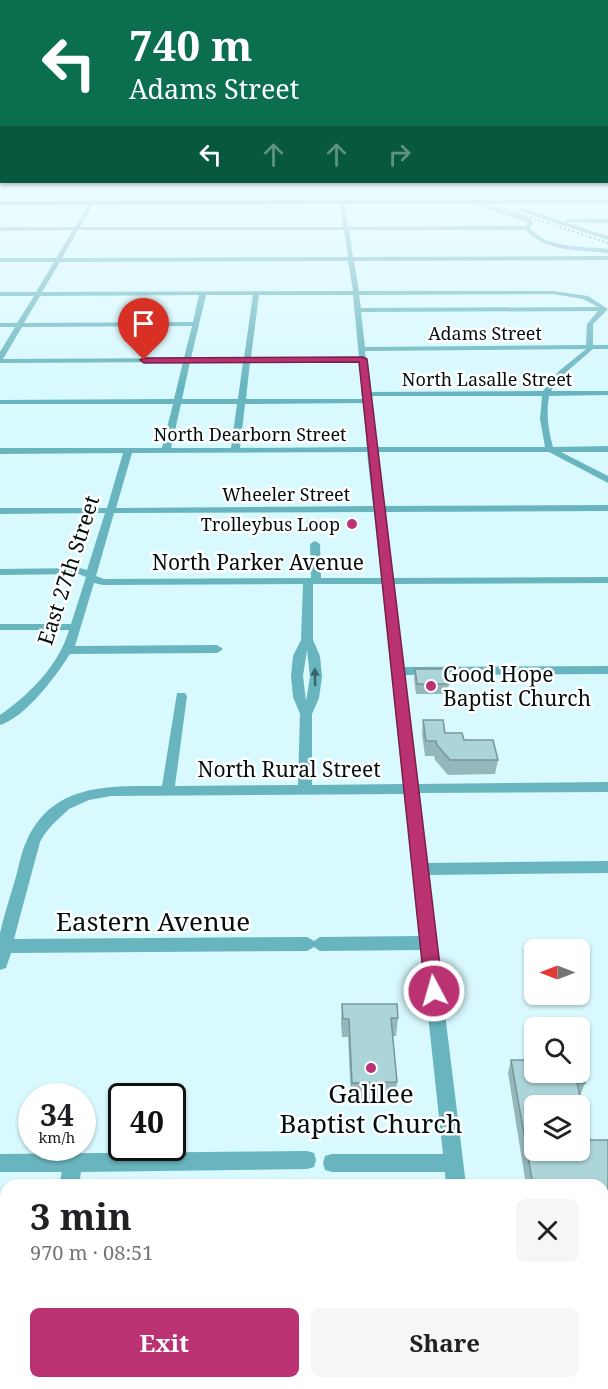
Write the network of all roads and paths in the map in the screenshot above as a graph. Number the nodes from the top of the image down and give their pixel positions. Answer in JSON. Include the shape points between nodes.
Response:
{"nodes":[{"id":1,"x":61,"y":257,"type":"edge"},
{"id":2,"x":608,"y":258,"type":"edge"},
{"id":3,"x":351,"y":259,"type":"junction"},
{"id":4,"x":0,"y":260,"type":"edge"},
{"id":5,"x":59,"y":260,"type":"junction"},
{"id":6,"x":203,"y":293,"type":"junction"},
{"id":7,"x":255,"y":293,"type":"junction"},
{"id":8,"x":356,"y":293,"type":"junction"},
{"id":9,"x":0,"y":294,"type":"edge"},
{"id":10,"x":39,"y":294,"type":"junction"},
{"id":11,"x":605,"y":309,"type":"edge"},
{"id":12,"x":358,"y":310,"type":"junction"},
{"id":13,"x":196,"y":324,"type":"junction"},
{"id":14,"x":0,"y":325,"type":"edge"},
{"id":15,"x":20,"y":325,"type":"junction"},
{"id":16,"x":608,"y":347,"type":"edge"},
{"id":17,"x":590,"y":348,"type":"junction"},
{"id":18,"x":362,"y":354,"type":"junction"},
{"id":19,"x":0,"y":359,"type":"edge"},
{"id":20,"x":188,"y":360,"type":"junction"},
{"id":21,"x":247,"y":360,"type":"junction"},
{"id":22,"x":608,"y":393,"type":"edge"},
{"id":23,"x":546,"y":394,"type":"junction"},
{"id":24,"x":367,"y":398,"type":"junction"},
{"id":25,"x":241,"y":401,"type":"junction"},
{"id":26,"x":0,"y":402,"type":"edge"},
{"id":27,"x":177,"y":402,"type":"junction"},
{"id":28,"x":550,"y":449,"type":"junction"},
{"id":29,"x":608,"y":449,"type":"edge"},
{"id":30,"x":235,"y":450,"type":"junction"},
{"id":31,"x":372,"y":450,"type":"junction"},
{"id":32,"x":128,"y":451,"type":"junction"},
{"id":33,"x":166,"y":451,"type":"junction"},
{"id":34,"x":0,"y":452,"type":"edge"},
{"id":35,"x":608,"y":480,"type":"edge"},
{"id":36,"x":608,"y":508,"type":"edge"},
{"id":37,"x":379,"y":510,"type":"junction"},
{"id":38,"x":0,"y":511,"type":"edge"},
{"id":39,"x":110,"y":511,"type":"junction"},
{"id":40,"x":315,"y":544,"type":"dead end"},
{"id":41,"x":0,"y":572,"type":"edge"},
{"id":42,"x":90,"y":577,"type":"junction"},
{"id":43,"x":608,"y":580,"type":"edge"},
{"id":44,"x":312,"y":582,"type":"junction"},
{"id":45,"x":387,"y":582,"type":"junction"},
{"id":46,"x":0,"y":627,"type":"edge"},
{"id":47,"x":76,"y":627,"type":"junction"},
{"id":48,"x":306,"y":640,"type":"junction"},
{"id":49,"x":217,"y":649,"type":"dead end"},
{"id":50,"x":67,"y":650,"type":"junction"},
{"id":51,"x":608,"y":670,"type":"edge"},
{"id":52,"x":397,"y":671,"type":"junction"},
{"id":53,"x":181,"y":696,"type":"dead end"},
{"id":54,"x":306,"y":714,"type":"junction"},
{"id":55,"x":0,"y":721,"type":"edge"},
{"id":56,"x":608,"y":787,"type":"edge"},
{"id":57,"x":411,"y":789,"type":"junction"},
{"id":58,"x":168,"y":790,"type":"junction"},
{"id":59,"x":305,"y":790,"type":"junction"},
{"id":60,"x":608,"y":867,"type":"edge"},
{"id":61,"x":420,"y":869,"type":"junction"},
{"id":62,"x":429,"y":943,"type":"junction"},
{"id":63,"x":2,"y":946,"type":"edge"},
{"id":64,"x":0,"y":963,"type":"edge"},
{"id":65,"x":307,"y":1160,"type":"dead end"},
{"id":66,"x":73,"y":1162,"type":"junction"},
{"id":67,"x":0,"y":1163,"type":"edge"},
{"id":68,"x":332,"y":1163,"type":"dead end"},
{"id":69,"x":453,"y":1163,"type":"junction"},
{"id":70,"x":70,"y":1179,"type":"edge"},
{"id":71,"x":455,"y":1179,"type":"edge"}],
"edges":[{"from":1,"to":5,"type":"street"},
{"from":2,"to":3,"type":"street"},
{"from":3,"to":5,"type":"street"},
{"from":3,"to":8,"type":"street"},
{"from":4,"to":5,"type":"street"},
{"from":5,"to":10,"type":"street"},
{"from":6,"to":7,"type":"street"},
{"from":6,"to":10,"type":"street"},
{"from":6,"to":13,"type":"street"},
{"from":7,"to":8,"type":"street"},
{"from":7,"to":21,"type":"street"},
{"from":8,"to":11,"type":"street","via":[[556,293],[588,299]]},
{"from":8,"to":12,"type":"street"},
{"from":9,"to":10,"type":"street"},
{"from":10,"to":15,"type":"street"},
{"from":11,"to":12,"type":"street"},
{"from":11,"to":17,"type":"street","via":[[590,324]]},
{"from":12,"to":18,"type":"street"},
{"from":13,"to":15,"type":"street"},
{"from":13,"to":20,"type":"street"},
{"from":14,"to":15,"type":"street"},
{"from":15,"to":19,"type":"street"},
{"from":16,"to":17,"type":"street","name":"Adams Street"},
{"from":17,"to":18,"type":"street","name":"Adams Street"},
{"from":17,"to":23,"type":"street"},
{"from":18,"to":21,"type":"street","name":"Adams Street"},
{"from":18,"to":24,"type":"street"},
{"from":19,"to":20,"type":"street","name":"Adams Street"},
{"from":20,"to":21,"type":"street","name":"Adams Street"},
{"from":20,"to":27,"type":"street"},
{"from":21,"to":25,"type":"street"},
{"from":22,"to":23,"type":"street","name":"North Lasalle Street"},
{"from":23,"to":24,"type":"street","name":"North Lasalle Street"},
{"from":23,"to":28,"type":"street","via":[[544,421]]},
{"from":24,"to":25,"type":"street","name":"North Lasalle Street"},
{"from":24,"to":31,"type":"street"},
{"from":25,"to":27,"type":"street","name":"North Lasalle Street"},
{"from":25,"to":30,"type":"street"},
{"from":26,"to":27,"type":"street","name":"North Lasalle Street"},
{"from":27,"to":33,"type":"street"},
{"from":28,"to":29,"type":"street","name":"North Dearborn Street"},
{"from":28,"to":31,"type":"street","name":"North Dearborn Street"},
{"from":28,"to":35,"type":"street"},
{"from":30,"to":31,"type":"street","name":"North Dearborn Street"},
{"from":30,"to":33,"type":"street","name":"North Dearborn Street"},
{"from":31,"to":37,"type":"street"},
{"from":32,"to":33,"type":"street","name":"North Dearborn Street"},
{"from":32,"to":34,"type":"street","name":"North Dearborn Street"},
{"from":32,"to":39,"type":"street","name":"East 27th Street"},
{"from":36,"to":37,"type":"street","name":"Wheeler Street"},
{"from":37,"to":39,"type":"street","name":"Wheeler Street"},
{"from":37,"to":45,"type":"street"},
{"from":38,"to":39,"type":"street","name":"Wheeler Street"},
{"from":39,"to":42,"type":"street","name":"East 27th Street"},
{"from":40,"to":44,"type":"street"},
{"from":41,"to":42,"type":"street","name":"North Parker Avenue","via":[[78,571]]},
{"from":42,"to":44,"type":"street","name":"North Parker Avenue","via":[[101,582]]},
{"from":42,"to":47,"type":"street","name":"East 27th Street"},
{"from":43,"to":45,"type":"street","name":"North Parker Avenue"},
{"from":44,"to":45,"type":"street","name":"North Parker Avenue"},
{"from":44,"to":48,"type":"street"},
{"from":45,"to":52,"type":"street"},
{"from":46,"to":47,"type":"street"},
{"from":47,"to":50,"type":"street","name":"East 27th Street"},
{"from":48,"to":54,"type":"street","via":[[301,646],[296,679]]},
{"from":54,"to":48,"type":"street","one_way":true,"via":[[312,706],[317,678],[312,646]]},
{"from":49,"to":50,"type":"street"},
{"from":50,"to":55,"type":"street","name":"East 27th Street","via":[[53,673]]},
{"from":51,"to":52,"type":"street"},
{"from":52,"to":57,"type":"street"},
{"from":53,"to":58,"type":"street"},
{"from":54,"to":59,"type":"street"},
{"from":56,"to":57,"type":"street","name":"North Rural Street"},
{"from":57,"to":59,"type":"street","name":"North Rural Street"},
{"from":57,"to":61,"type":"street"},
{"from":58,"to":59,"type":"street","name":"North Rural Street"},
{"from":58,"to":63,"type":"street","name":"North Rural Street","via":[[92,794],[63,805],[49,817],[33,842]]},
{"from":60,"to":61,"type":"street"},
{"from":61,"to":62,"type":"street"},
{"from":62,"to":63,"type":"street","name":"Eastern Avenue"},
{"from":62,"to":69,"type":"street"},
{"from":63,"to":64,"type":"street"},
{"from":65,"to":66,"type":"street"},
{"from":66,"to":67,"type":"street"},
{"from":66,"to":70,"type":"street"},
{"from":68,"to":69,"type":"street"},
{"from":69,"to":71,"type":"street"}]}
